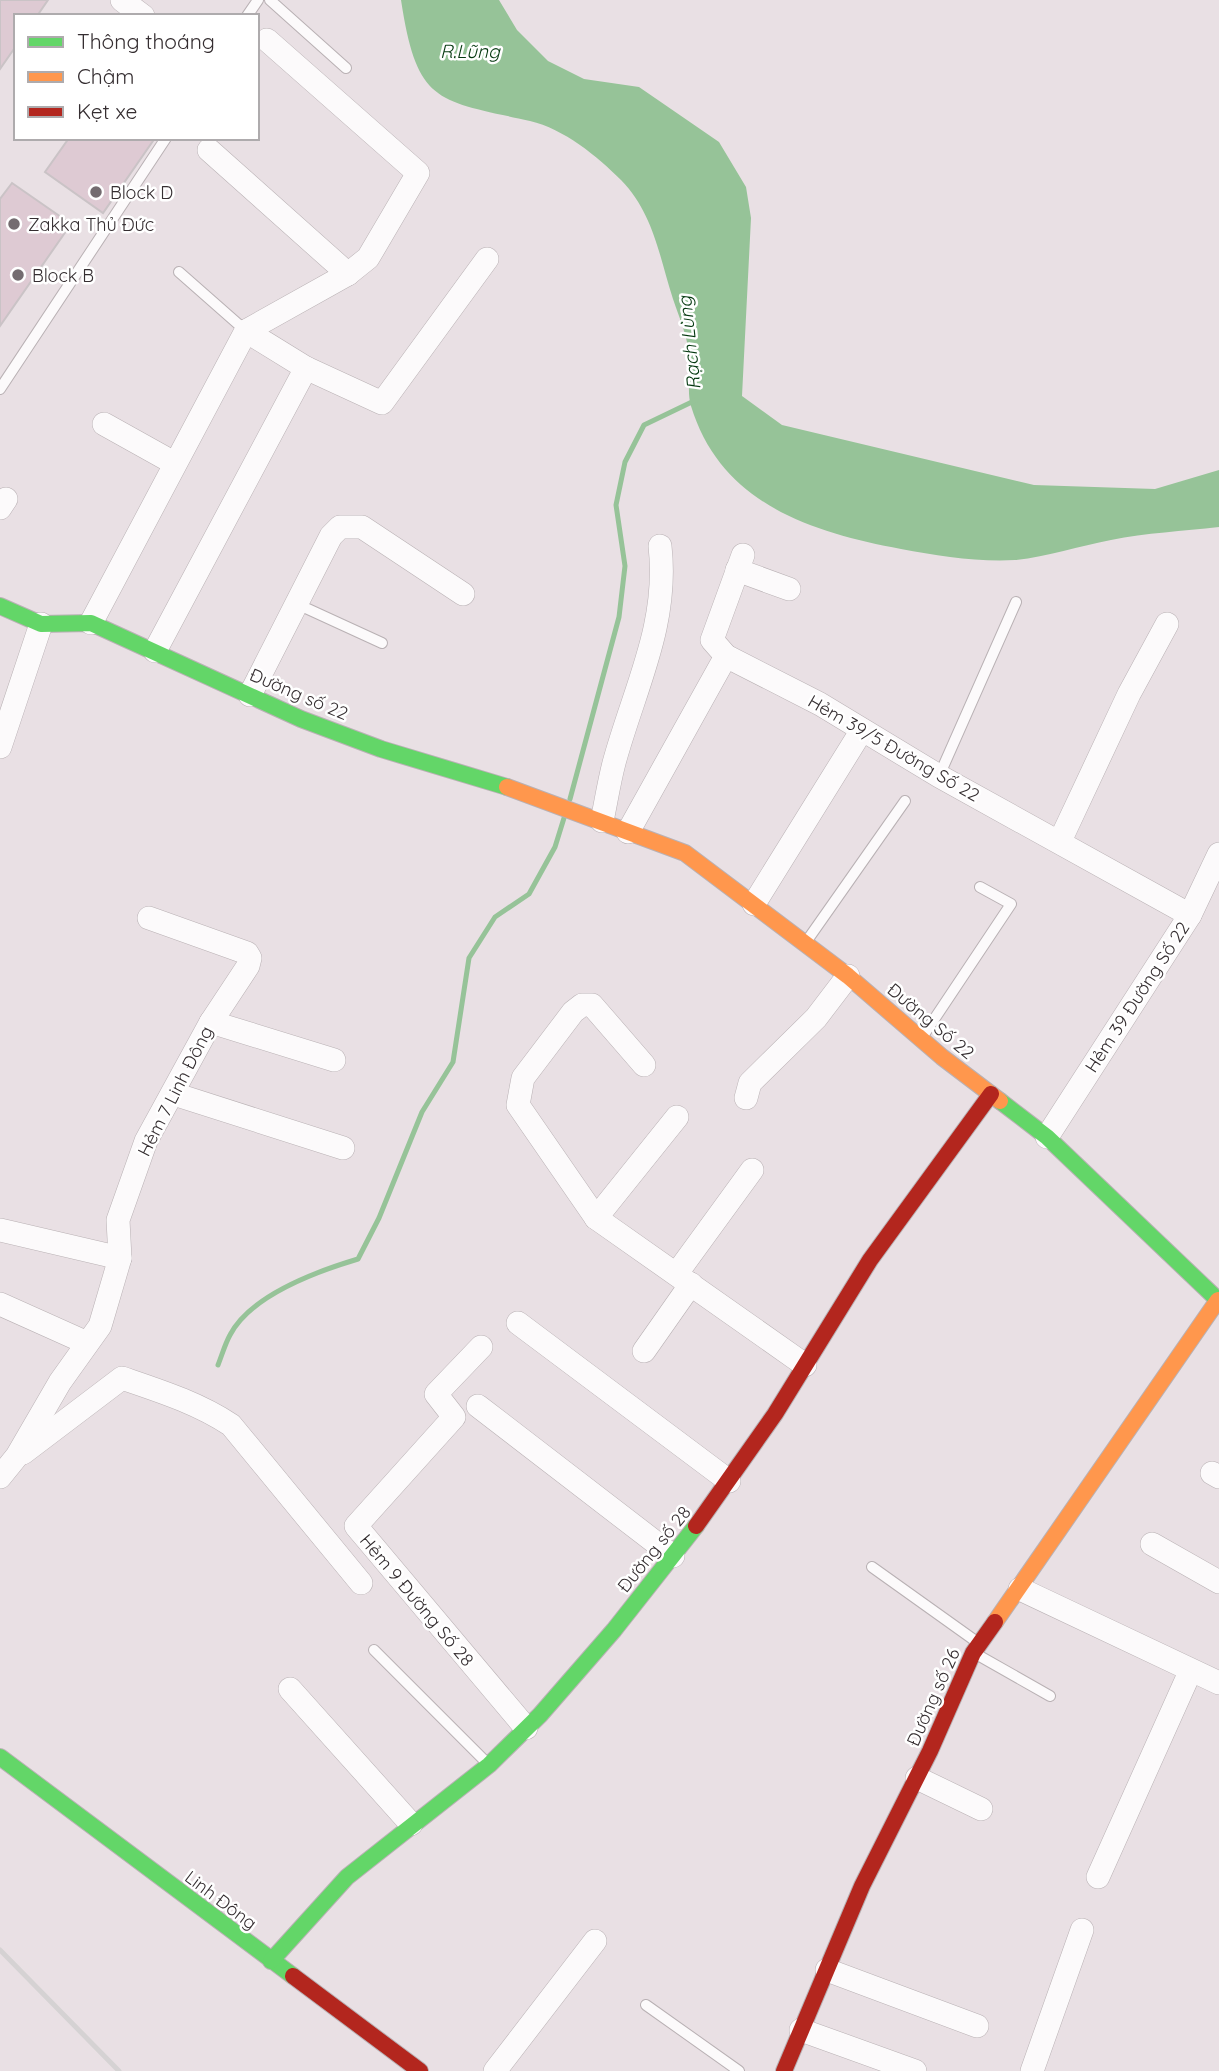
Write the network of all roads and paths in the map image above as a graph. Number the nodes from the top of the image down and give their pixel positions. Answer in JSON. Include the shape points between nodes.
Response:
{"nodes":[{"id":1,"x":122,"y":0,"type":"edge"},
{"id":2,"x":270,"y":0,"type":"edge"},
{"id":3,"x":140,"y":14,"type":"edge"},
{"id":4,"x":267,"y":40,"type":"dead end"},
{"id":5,"x":346,"y":68,"type":"dead end"},
{"id":6,"x":165,"y":140,"type":"edge"},
{"id":7,"x":209,"y":150,"type":"dead end"},
{"id":8,"x":487,"y":259,"type":"dead end"},
{"id":9,"x":179,"y":272,"type":"dead end"},
{"id":10,"x":348,"y":274,"type":"junction"},
{"id":11,"x":246,"y":331,"type":"junction"},
{"id":12,"x":306,"y":368,"type":"junction"},
{"id":13,"x":0,"y":389,"type":"edge"},
{"id":14,"x":104,"y":424,"type":"dead end"},
{"id":15,"x":174,"y":463,"type":"junction"},
{"id":16,"x":660,"y":546,"type":"dead end"},
{"id":17,"x":789,"y":589,"type":"dead end"},
{"id":18,"x":463,"y":594,"type":"dead end"},
{"id":19,"x":1016,"y":602,"type":"dead end"},
{"id":20,"x":296,"y":604,"type":"junction"},
{"id":21,"x":0,"y":607,"type":"edge"},
{"id":22,"x":91,"y":623,"type":"junction"},
{"id":23,"x":41,"y":624,"type":"junction"},
{"id":24,"x":1167,"y":624,"type":"dead end"},
{"id":25,"x":382,"y":643,"type":"dead end"},
{"id":26,"x":155,"y":650,"type":"junction"},
{"id":27,"x":726,"y":656,"type":"junction"},
{"id":28,"x":250,"y":695,"type":"junction"},
{"id":29,"x":862,"y":730,"type":"junction"},
{"id":30,"x":0,"y":747,"type":"edge"},
{"id":31,"x":939,"y":776,"type":"junction"},
{"id":32,"x":905,"y":801,"type":"dead end"},
{"id":33,"x":595,"y":818,"type":"junction"},
{"id":34,"x":628,"y":832,"type":"junction"},
{"id":35,"x":1060,"y":841,"type":"junction"},
{"id":36,"x":1219,"y":854,"type":"edge"},
{"id":37,"x":979,"y":887,"type":"dead end"},
{"id":38,"x":754,"y":904,"type":"junction"},
{"id":39,"x":1190,"y":915,"type":"junction"},
{"id":40,"x":149,"y":918,"type":"dead end"},
{"id":41,"x":805,"y":943,"type":"junction"},
{"id":42,"x":848,"y":976,"type":"junction"},
{"id":43,"x":211,"y":1022,"type":"junction"},
{"id":44,"x":922,"y":1039,"type":"junction"},
{"id":45,"x":334,"y":1060,"type":"dead end"},
{"id":46,"x":644,"y":1065,"type":"dead end"},
{"id":47,"x":174,"y":1094,"type":"junction"},
{"id":48,"x":991,"y":1094,"type":"junction"},
{"id":49,"x":746,"y":1098,"type":"dead end"},
{"id":50,"x":677,"y":1117,"type":"dead end"},
{"id":51,"x":1047,"y":1137,"type":"junction"},
{"id":52,"x":343,"y":1147,"type":"dead end"},
{"id":53,"x":752,"y":1170,"type":"dead end"},
{"id":54,"x":596,"y":1217,"type":"junction"},
{"id":55,"x":0,"y":1230,"type":"edge"},
{"id":56,"x":120,"y":1258,"type":"junction"},
{"id":57,"x":684,"y":1279,"type":"junction"},
{"id":58,"x":1218,"y":1301,"type":"edge"},
{"id":59,"x":0,"y":1304,"type":"edge"},
{"id":60,"x":518,"y":1323,"type":"dead end"},
{"id":61,"x":87,"y":1343,"type":"junction"},
{"id":62,"x":481,"y":1347,"type":"dead end"},
{"id":63,"x":644,"y":1351,"type":"dead end"},
{"id":64,"x":805,"y":1365,"type":"junction"},
{"id":65,"x":478,"y":1406,"type":"dead end"},
{"id":66,"x":17,"y":1456,"type":"junction"},
{"id":67,"x":0,"y":1477,"type":"edge"},
{"id":68,"x":729,"y":1481,"type":"junction"},
{"id":69,"x":1152,"y":1545,"type":"dead end"},
{"id":70,"x":673,"y":1556,"type":"junction"},
{"id":71,"x":872,"y":1567,"type":"dead end"},
{"id":72,"x":1219,"y":1582,"type":"edge"},
{"id":73,"x":361,"y":1583,"type":"dead end"},
{"id":74,"x":1020,"y":1589,"type":"junction"},
{"id":75,"x":976,"y":1648,"type":"junction"},
{"id":76,"x":374,"y":1650,"type":"dead end"},
{"id":77,"x":1209,"y":1674,"type":"edge"},
{"id":78,"x":290,"y":1689,"type":"dead end"},
{"id":79,"x":1050,"y":1696,"type":"dead end"},
{"id":80,"x":526,"y":1728,"type":"junction"},
{"id":81,"x":0,"y":1757,"type":"edge"},
{"id":82,"x":489,"y":1765,"type":"junction"},
{"id":83,"x":917,"y":1778,"type":"junction"},
{"id":84,"x":981,"y":1810,"type":"dead end"},
{"id":85,"x":411,"y":1824,"type":"junction"},
{"id":86,"x":1098,"y":1877,"type":"dead end"},
{"id":87,"x":1082,"y":1930,"type":"dead end"},
{"id":88,"x":595,"y":1941,"type":"dead end"},
{"id":89,"x":271,"y":1961,"type":"junction"},
{"id":90,"x":827,"y":1970,"type":"junction"},
{"id":91,"x":646,"y":2006,"type":"dead end"},
{"id":92,"x":977,"y":2026,"type":"dead end"},
{"id":93,"x":802,"y":2029,"type":"junction"},
{"id":94,"x":420,"y":2071,"type":"edge"},
{"id":95,"x":495,"y":2071,"type":"edge"},
{"id":96,"x":739,"y":2071,"type":"edge"},
{"id":97,"x":784,"y":2071,"type":"edge"},
{"id":98,"x":915,"y":2071,"type":"edge"},
{"id":99,"x":1032,"y":2071,"type":"edge"}],
"edges":[{"from":1,"to":3,"type":"street"},
{"from":2,"to":5,"type":"lane"},
{"from":4,"to":10,"type":"street","via":[[418,173],[368,258]]},
{"from":6,"to":13,"type":"lane"},
{"from":7,"to":10,"type":"street"},
{"from":8,"to":12,"type":"street","via":[[384,402],[375,402]]},
{"from":9,"to":11,"type":"lane"},
{"from":10,"to":11,"type":"street"},
{"from":11,"to":12,"type":"street"},
{"from":11,"to":15,"type":"street"},
{"from":12,"to":26,"type":"street"},
{"from":14,"to":15,"type":"street"},
{"from":15,"to":22,"type":"street"},
{"from":16,"to":33,"type":"street","via":[[664,577],[660,616]]},
{"from":17,"to":27,"type":"street","via":[[740,562],[712,640]]},
{"from":18,"to":20,"type":"street","via":[[362,527],[345,526],[331,536]]},
{"from":19,"to":31,"type":"lane"},
{"from":20,"to":25,"type":"lane"},
{"from":20,"to":28,"type":"street"},
{"from":21,"to":23,"type":"street","name":"Đường số 22"},
{"from":22,"to":23,"type":"street","name":"Đường số 22"},
{"from":22,"to":26,"type":"street","name":"Đường số 22"},
{"from":23,"to":30,"type":"street"},
{"from":24,"to":35,"type":"street"},
{"from":26,"to":28,"type":"street","name":"Đường số 22"},
{"from":27,"to":29,"type":"street","name":"Hẻm 39/5 Đường Số 22"},
{"from":27,"to":34,"type":"street"},
{"from":28,"to":33,"type":"street","name":"Đường số 22","via":[[381,748]]},
{"from":29,"to":31,"type":"street","name":"Hẻm 39/5 Đường Số 22"},
{"from":29,"to":38,"type":"street"},
{"from":31,"to":35,"type":"street","name":"Hẻm 39/5 Đường Số 22"},
{"from":32,"to":41,"type":"lane"},
{"from":33,"to":34,"type":"street","name":"Đường Số 22"},
{"from":34,"to":38,"type":"street","name":"Đường Số 22","via":[[685,853]]},
{"from":35,"to":39,"type":"street","name":"Hẻm 39/5 Đường Số 22"},
{"from":36,"to":39,"type":"street","name":"Hẻm 39 Đường Số 22"},
{"from":37,"to":44,"type":"lane","via":[[1011,904]]},
{"from":38,"to":41,"type":"street","name":"Đường Số 22"},
{"from":39,"to":51,"type":"street","name":"Hẻm 39 Đường Số 22"},
{"from":40,"to":43,"type":"street","name":"Hẻm 7 Linh Đông","via":[[247,953],[250,958]]},
{"from":41,"to":42,"type":"street","name":"Đường Số 22"},
{"from":42,"to":44,"type":"street","name":"Đường Số 22"},
{"from":42,"to":49,"type":"street","via":[[816,1017],[750,1083]]},
{"from":43,"to":45,"type":"street"},
{"from":43,"to":47,"type":"street","name":"Hẻm 7 Linh Đông"},
{"from":44,"to":48,"type":"street","name":"Đường Số 22"},
{"from":46,"to":54,"type":"street","via":[[592,1005],[582,1005],[523,1078],[517,1096],[518,1105]]},
{"from":47,"to":52,"type":"street"},
{"from":47,"to":56,"type":"street","name":"Hẻm 7 Linh Đông","via":[[146,1141],[118,1220]]},
{"from":48,"to":51,"type":"street","name":"Đường Số 22"},
{"from":48,"to":64,"type":"street","name":"Đường số 28","via":[[870,1260]]},
{"from":50,"to":54,"type":"street"},
{"from":51,"to":58,"type":"street","name":"Đường Số 22"},
{"from":53,"to":57,"type":"street"},
{"from":54,"to":57,"type":"street"},
{"from":55,"to":56,"type":"street"},
{"from":56,"to":61,"type":"street","name":"Hẻm 7 Linh Đông","via":[[100,1326]]},
{"from":57,"to":63,"type":"street"},
{"from":57,"to":64,"type":"street"},
{"from":58,"to":74,"type":"street","name":"Đường số 26"},
{"from":59,"to":61,"type":"street"},
{"from":60,"to":68,"type":"street"},
{"from":61,"to":66,"type":"street","name":"Hẻm 7 Linh Đông"},
{"from":62,"to":80,"type":"street","name":"Hẻm 9 Đường Số 28","via":[[436,1394],[454,1417],[356,1526]]},
{"from":64,"to":68,"type":"street","name":"Đường số 28"},
{"from":65,"to":70,"type":"street"},
{"from":66,"to":67,"type":"street","name":"Hẻm 7 Linh Đông"},
{"from":66,"to":73,"type":"street","via":[[122,1378],[171,1395],[211,1411],[231,1425]]},
{"from":68,"to":70,"type":"street","name":"Đường số 28"},
{"from":69,"to":72,"type":"street"},
{"from":70,"to":80,"type":"street","name":"Đường số 28"},
{"from":71,"to":75,"type":"lane"},
{"from":74,"to":75,"type":"street","name":"Đường số 26"},
{"from":74,"to":77,"type":"street"},
{"from":75,"to":79,"type":"lane"},
{"from":75,"to":83,"type":"street","name":"Đường số 26"},
{"from":76,"to":82,"type":"lane"},
{"from":77,"to":86,"type":"street"},
{"from":78,"to":85,"type":"street"},
{"from":80,"to":82,"type":"street","name":"Đường số 28"},
{"from":81,"to":89,"type":"street","name":"Linh Đông"},
{"from":82,"to":85,"type":"street","name":"Đường số 28"},
{"from":83,"to":84,"type":"street"},
{"from":83,"to":90,"type":"street","name":"Đường số 26","via":[[862,1886]]},
{"from":85,"to":89,"type":"street","name":"Đường số 28","via":[[347,1877]]},
{"from":87,"to":99,"type":"street"},
{"from":88,"to":95,"type":"street"},
{"from":89,"to":94,"type":"street","name":"Linh Đông"},
{"from":90,"to":92,"type":"street"},
{"from":90,"to":93,"type":"street","name":"Đường số 26"},
{"from":91,"to":96,"type":"lane"},
{"from":93,"to":97,"type":"street","name":"Đường số 26"},
{"from":93,"to":98,"type":"street"}]}
